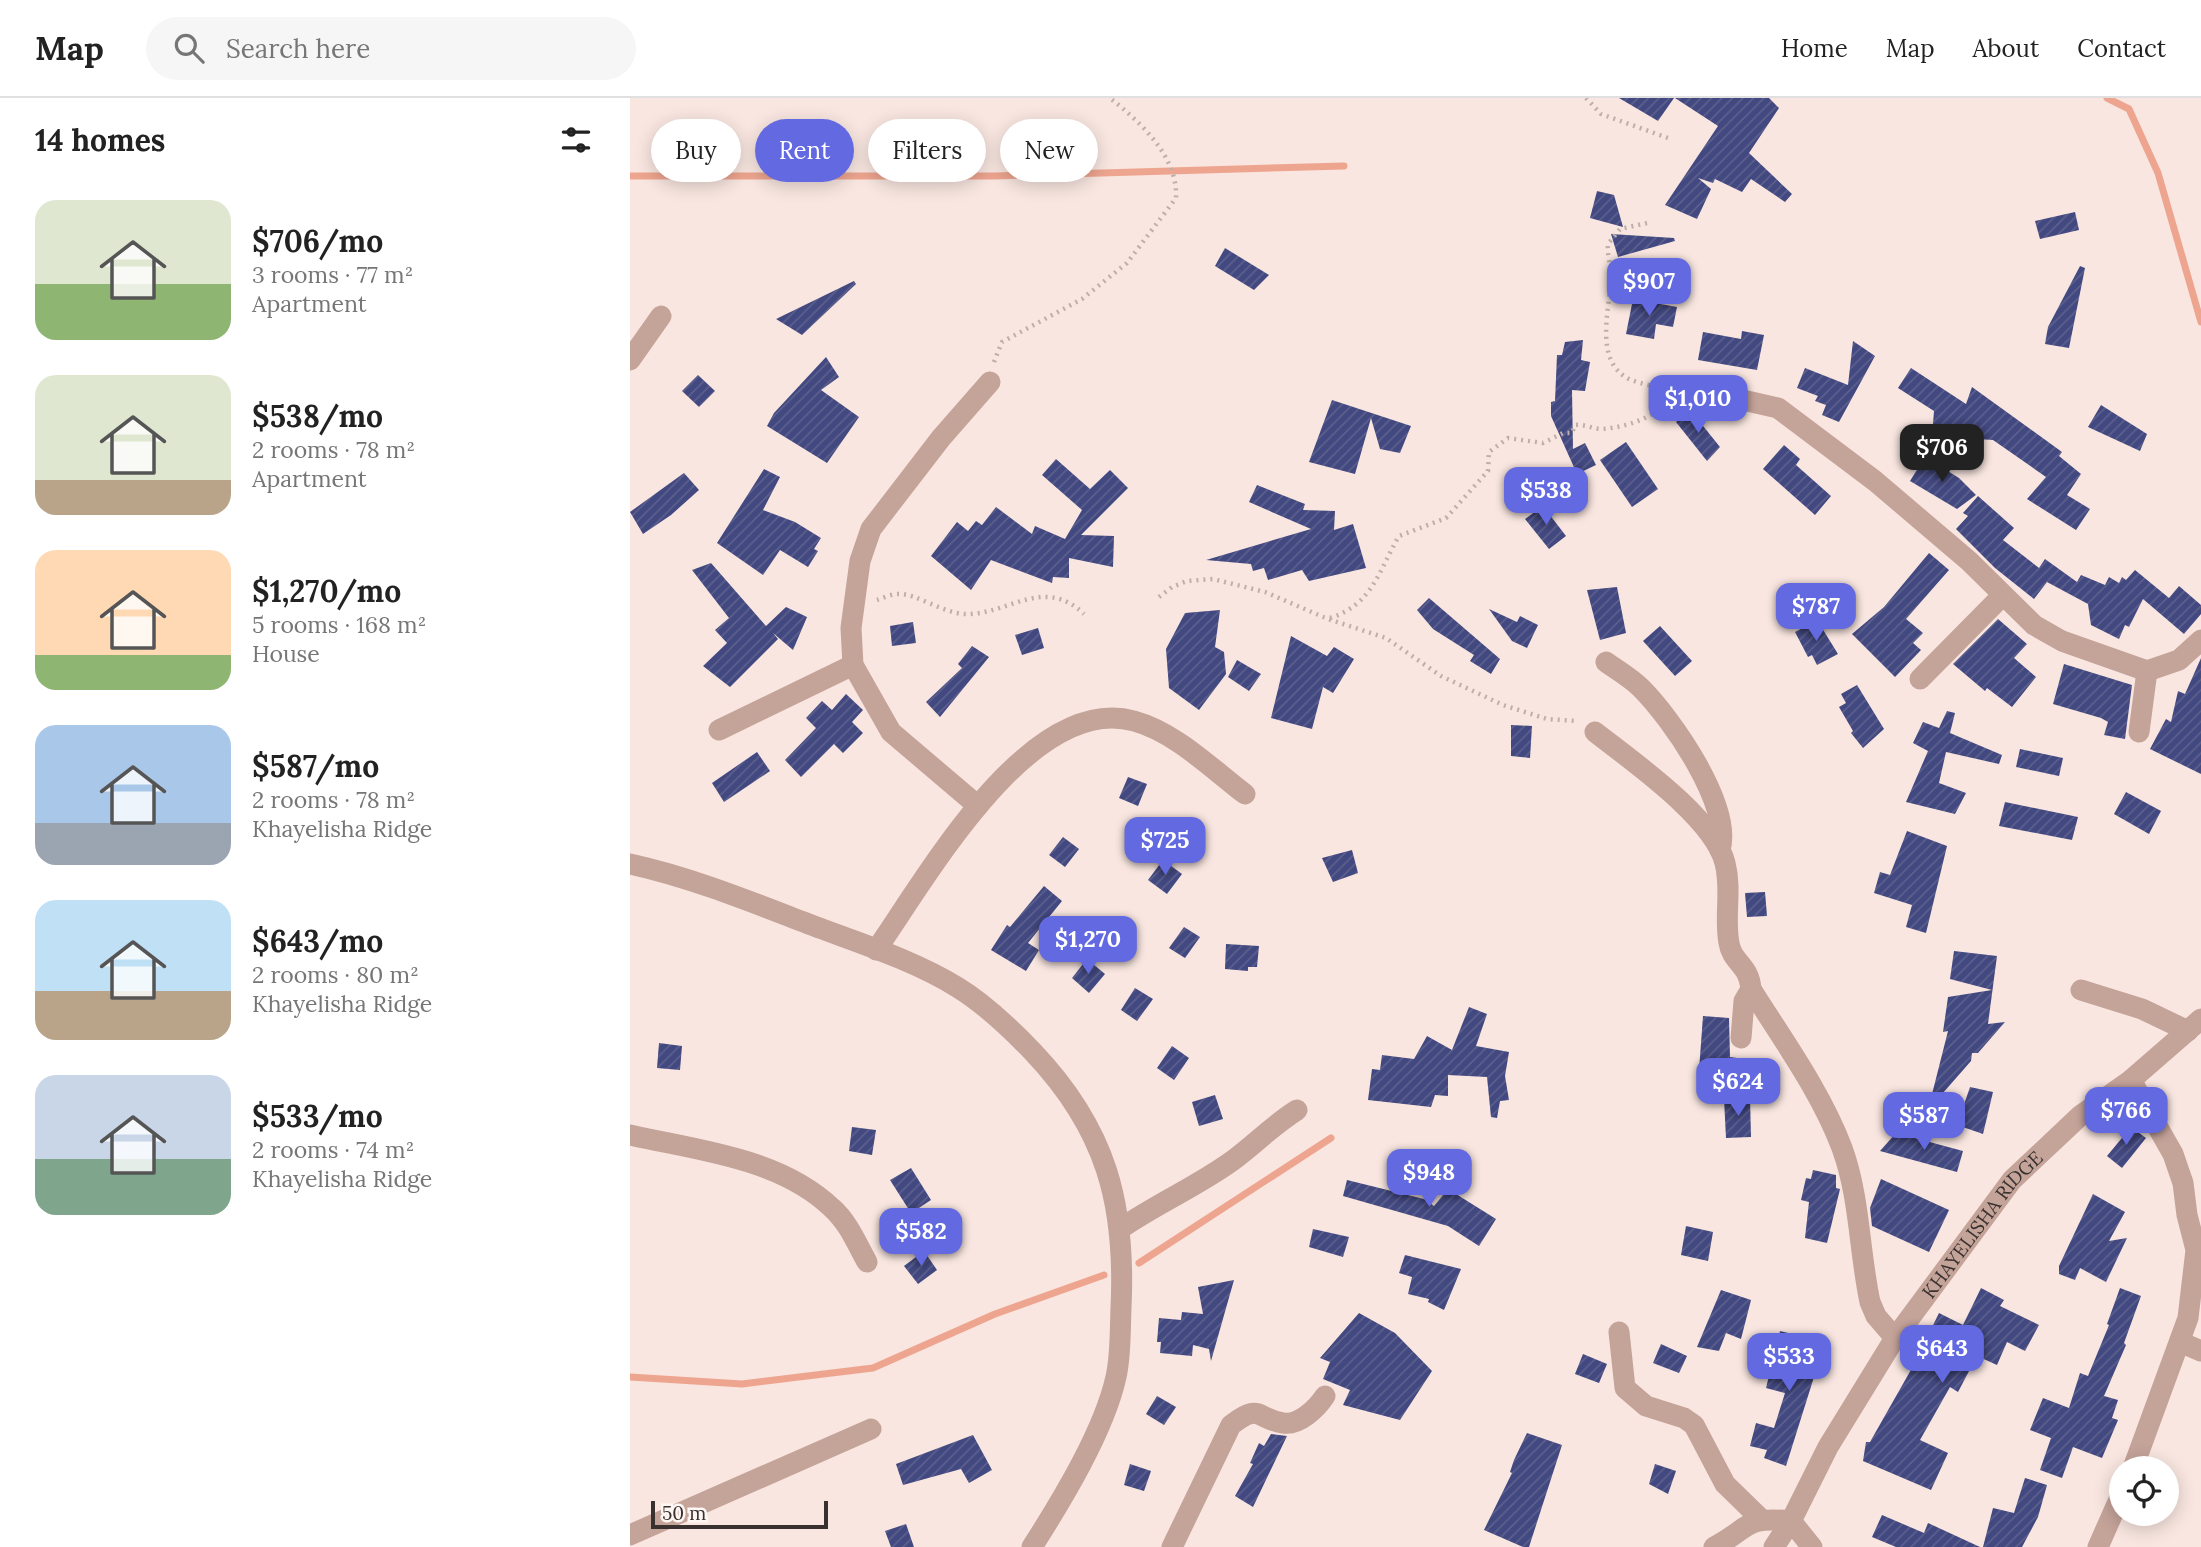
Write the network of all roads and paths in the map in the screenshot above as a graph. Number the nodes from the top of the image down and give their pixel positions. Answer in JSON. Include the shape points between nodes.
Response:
{"nodes":[{"id":1,"x":1110,"y":98,"type":"edge"},
{"id":2,"x":1586,"y":98,"type":"edge"},
{"id":3,"x":1668,"y":138,"type":"dead end"},
{"id":4,"x":1647,"y":223,"type":"dead end"},
{"id":5,"x":661,"y":316,"type":"dead end"},
{"id":6,"x":630,"y":360,"type":"edge"},
{"id":7,"x":990,"y":382,"type":"joint"},
{"id":8,"x":1688,"y":394,"type":"junction"},
{"id":9,"x":2002,"y":596,"type":"junction"},
{"id":10,"x":1159,"y":597,"type":"dead end"},
{"id":11,"x":852,"y":602,"type":"junction"},
{"id":12,"x":1084,"y":614,"type":"dead end"},
{"id":13,"x":1328,"y":619,"type":"junction"},
{"id":14,"x":2201,"y":640,"type":"edge"},
{"id":15,"x":1605,"y":662,"type":"dead end"},
{"id":16,"x":853,"y":665,"type":"junction"},
{"id":17,"x":2147,"y":671,"type":"junction"},
{"id":18,"x":1920,"y":679,"type":"dead end"},
{"id":19,"x":719,"y":730,"type":"dead end"},
{"id":20,"x":1595,"y":732,"type":"joint"},
{"id":21,"x":2139,"y":732,"type":"dead end"},
{"id":22,"x":1245,"y":794,"type":"dead end"},
{"id":23,"x":978,"y":806,"type":"junction"},
{"id":24,"x":1720,"y":850,"type":"junction"},
{"id":25,"x":630,"y":864,"type":"edge"},
{"id":26,"x":876,"y":950,"type":"junction"},
{"id":27,"x":1751,"y":989,"type":"junction"},
{"id":28,"x":2081,"y":990,"type":"dead end"},
{"id":29,"x":2194,"y":1025,"type":"edge"},
{"id":30,"x":1741,"y":1038,"type":"dead end"},
{"id":31,"x":2131,"y":1080,"type":"junction"},
{"id":32,"x":1297,"y":1110,"type":"dead end"},
{"id":33,"x":630,"y":1135,"type":"edge"},
{"id":34,"x":2194,"y":1214,"type":"edge"},
{"id":35,"x":1120,"y":1229,"type":"junction"},
{"id":36,"x":867,"y":1262,"type":"dead end"},
{"id":37,"x":1619,"y":1332,"type":"dead end"},
{"id":38,"x":1895,"y":1338,"type":"junction"},
{"id":39,"x":2180,"y":1342,"type":"junction"},
{"id":40,"x":2201,"y":1351,"type":"edge"},
{"id":41,"x":1325,"y":1396,"type":"dead end"},
{"id":42,"x":871,"y":1429,"type":"dead end"},
{"id":43,"x":2137,"y":1456,"type":"edge"},
{"id":44,"x":1762,"y":1520,"type":"junction"},
{"id":45,"x":1791,"y":1521,"type":"junction"},
{"id":46,"x":2109,"y":1522,"type":"edge"},
{"id":47,"x":630,"y":1535,"type":"edge"},
{"id":48,"x":1032,"y":1547,"type":"edge"},
{"id":49,"x":1172,"y":1547,"type":"edge"},
{"id":50,"x":1714,"y":1547,"type":"edge"},
{"id":51,"x":1774,"y":1547,"type":"edge"},
{"id":52,"x":1812,"y":1547,"type":"edge"},
{"id":53,"x":2098,"y":1547,"type":"edge"}],
"edges":[{"from":1,"to":7,"type":"path","via":[[1138,120],[1161,151],[1177,185],[1176,198],[1117,271],[1082,299],[1002,342]]},
{"from":2,"to":3,"type":"path","via":[[1601,114]]},
{"from":4,"to":8,"type":"path","via":[[1620,229],[1608,244],[1608,354],[1614,367],[1629,379]]},
{"from":5,"to":6,"type":"street"},
{"from":7,"to":11,"type":"street","via":[[872,529]]},
{"from":8,"to":9,"type":"street","via":[[1778,408],[1875,481],[1969,561]]},
{"from":8,"to":13,"type":"path","via":[[1634,423],[1600,429],[1575,425],[1572,433],[1543,443],[1508,438],[1489,452],[1488,471],[1446,518],[1399,536],[1364,600],[1349,612]]},
{"from":9,"to":17,"type":"street","via":[[2034,625],[2062,642]]},
{"from":9,"to":18,"type":"street"},
{"from":10,"to":13,"type":"path","via":[[1187,581],[1213,579],[1265,592]]},
{"from":11,"to":12,"type":"path","via":[[869,603],[898,593],[937,609],[967,614],[1027,599],[1057,597]]},
{"from":11,"to":16,"type":"street"},
{"from":13,"to":20,"type":"path","via":[[1386,638],[1441,676],[1494,701],[1547,719],[1578,721]]},
{"from":14,"to":17,"type":"street","via":[[2179,660]]},
{"from":15,"to":24,"type":"street","via":[[1639,686],[1691,754],[1716,805],[1724,836]]},
{"from":16,"to":19,"type":"street"},
{"from":16,"to":23,"type":"street","via":[[891,732]]},
{"from":17,"to":21,"type":"street"},
{"from":20,"to":24,"type":"street","via":[[1697,818]]},
{"from":22,"to":23,"type":"street","via":[[1168,738],[1134,721],[1108,719],[1062,730],[1040,743]]},
{"from":23,"to":26,"type":"street"},
{"from":24,"to":27,"type":"street","via":[[1727,872],[1730,948],[1750,975]]},
{"from":25,"to":26,"type":"street","via":[[683,876]]},
{"from":26,"to":35,"type":"street","via":[[956,986],[1006,1024],[1044,1063],[1072,1097],[1097,1139]]},
{"from":27,"to":30,"type":"street","via":[[1744,1001]]},
{"from":27,"to":38,"type":"street","via":[[1805,1075],[1842,1147],[1870,1301]]},
{"from":28,"to":29,"type":"street"},
{"from":29,"to":31,"type":"street","name":"KHAYELISHA RIDGE"},
{"from":31,"to":34,"type":"street","via":[[2173,1154]]},
{"from":31,"to":38,"type":"street","name":"KHAYELISHA RIDGE","via":[[2081,1115],[2011,1180]]},
{"from":32,"to":35,"type":"street","via":[[1269,1127],[1233,1160]]},
{"from":33,"to":36,"type":"street","via":[[739,1160],[810,1190],[834,1209]]},
{"from":34,"to":39,"type":"street","via":[[2196,1250],[2188,1318]]},
{"from":35,"to":48,"type":"street","via":[[1124,1258],[1116,1378],[1069,1487]]},
{"from":37,"to":44,"type":"street","via":[[1625,1388],[1646,1405],[1694,1425],[1725,1484]]},
{"from":38,"to":45,"type":"street","name":"KHAYELISHA RIDGE","via":[[1828,1447]]},
{"from":39,"to":40,"type":"street"},
{"from":39,"to":43,"type":"street"},
{"from":41,"to":49,"type":"street","via":[[1299,1420],[1283,1423],[1256,1413],[1244,1415],[1231,1426]]},
{"from":42,"to":47,"type":"street"},
{"from":44,"to":45,"type":"street"},
{"from":44,"to":50,"type":"street","via":[[1751,1522]]},
{"from":45,"to":51,"type":"street","name":"KHAYELISHA RIDGE"},
{"from":45,"to":52,"type":"street"},
{"from":46,"to":53,"type":"street"}]}
